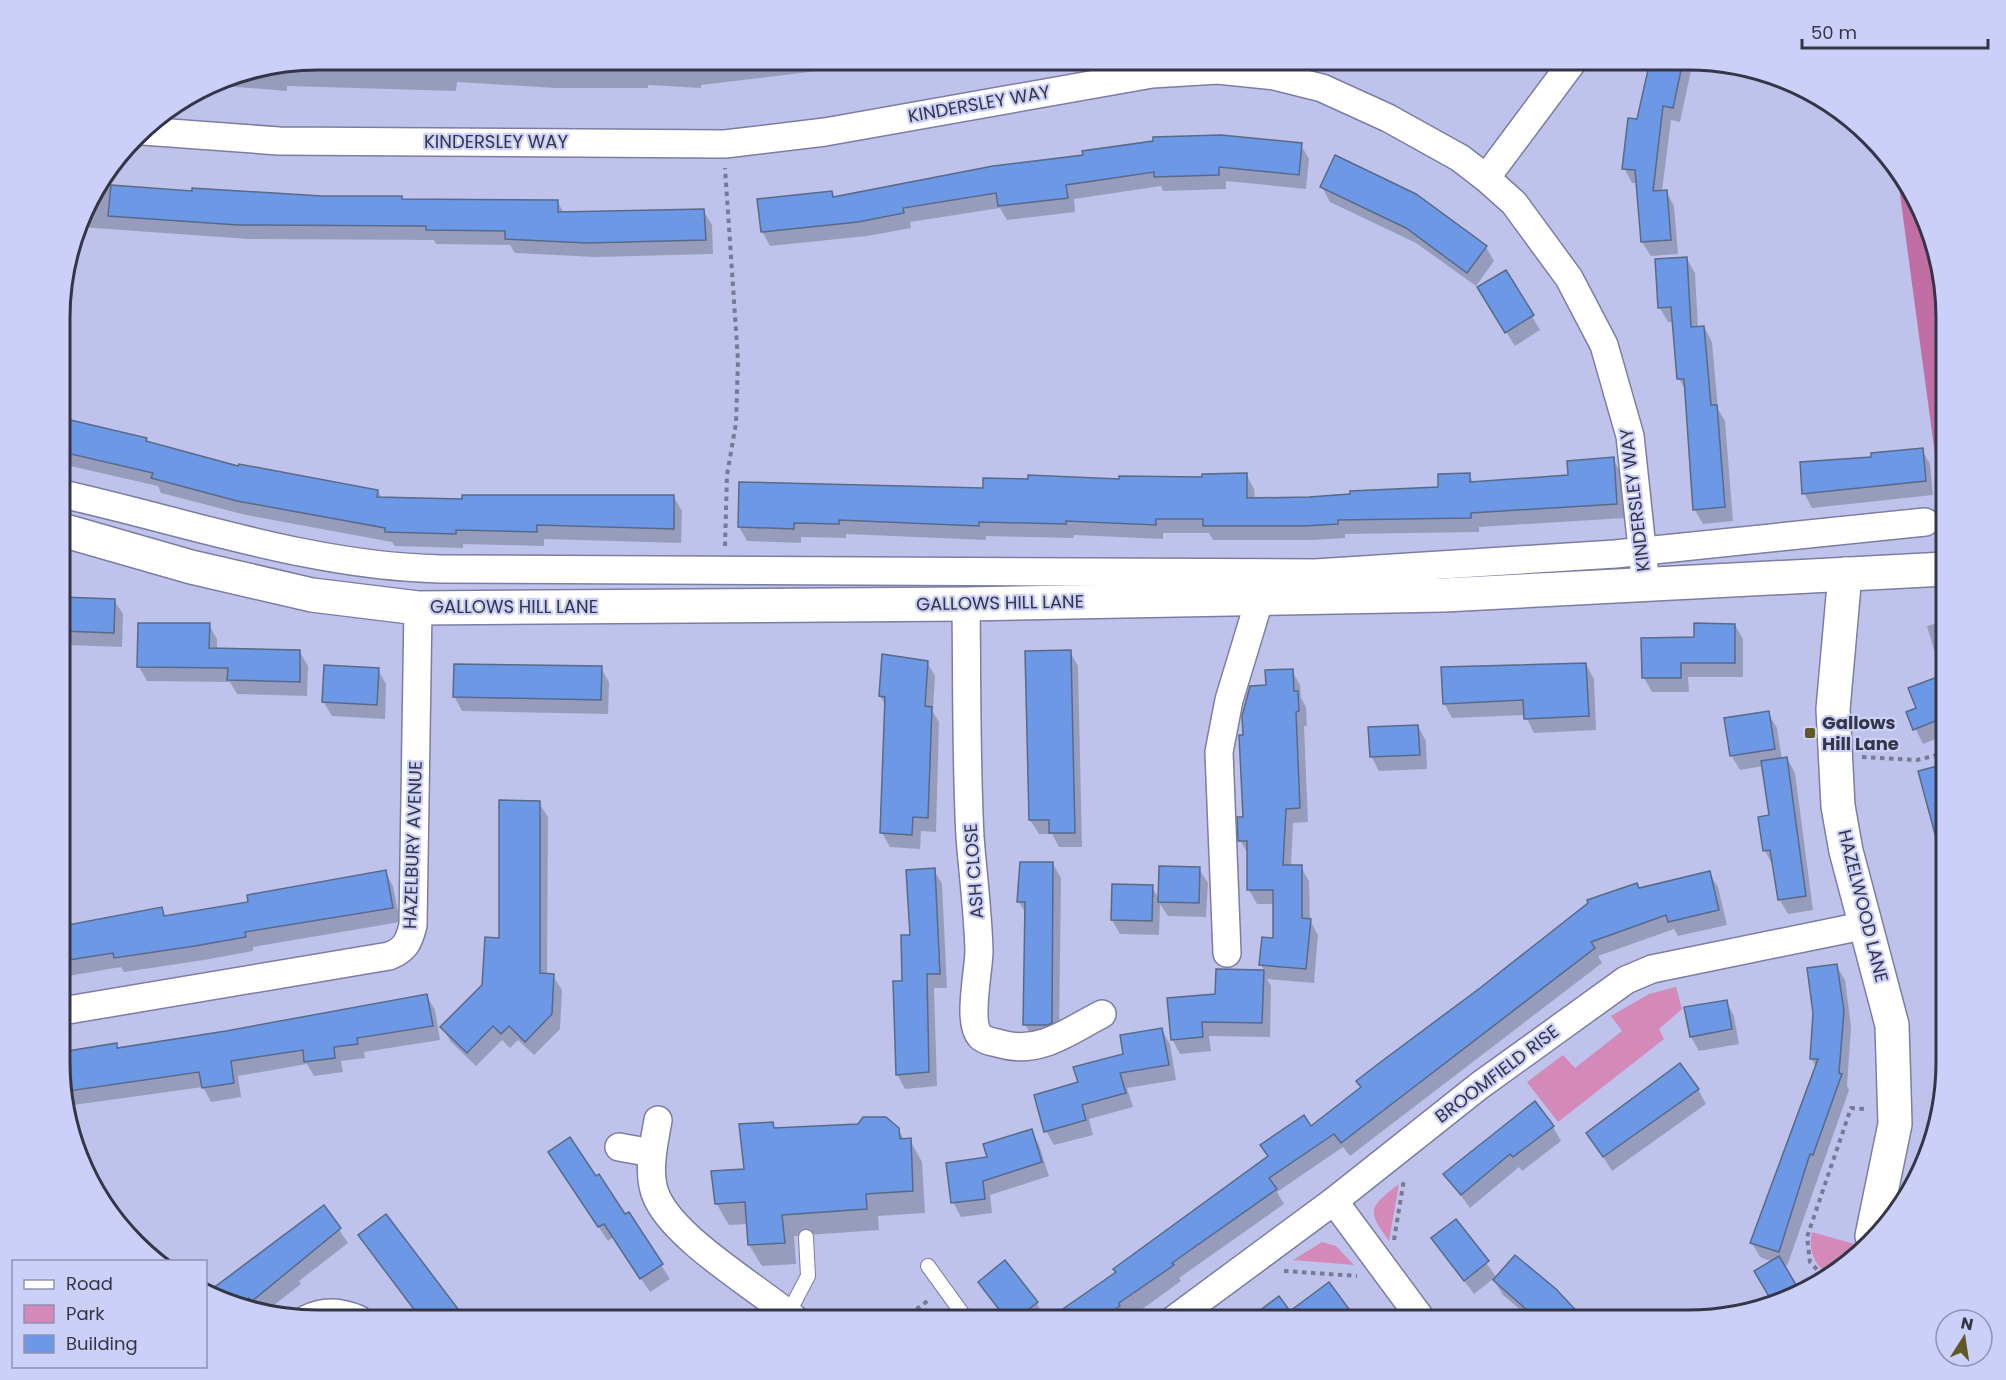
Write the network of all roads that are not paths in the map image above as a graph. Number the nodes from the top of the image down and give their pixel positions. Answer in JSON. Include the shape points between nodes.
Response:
{"nodes":[{"id":1,"x":1202,"y":71,"type":"edge"},
{"id":2,"x":1227,"y":71,"type":"edge"},
{"id":3,"x":1566,"y":71,"type":"edge"},
{"id":4,"x":155,"y":132,"type":"edge"},
{"id":5,"x":1486,"y":178,"type":"junction"},
{"id":6,"x":70,"y":496,"type":"edge"},
{"id":7,"x":1925,"y":522,"type":"dead end"},
{"id":8,"x":70,"y":532,"type":"edge"},
{"id":9,"x":1643,"y":551,"type":"junction"},
{"id":10,"x":1936,"y":569,"type":"edge"},
{"id":11,"x":711,"y":570,"type":"junction"},
{"id":12,"x":1845,"y":574,"type":"junction"},
{"id":13,"x":1645,"y":584,"type":"junction"},
{"id":14,"x":1256,"y":600,"type":"junction"},
{"id":15,"x":966,"y":604,"type":"junction"},
{"id":16,"x":700,"y":606,"type":"junction"},
{"id":17,"x":418,"y":608,"type":"junction"},
{"id":18,"x":1867,"y":925,"type":"junction"},
{"id":19,"x":1227,"y":953,"type":"dead end"},
{"id":20,"x":70,"y":1010,"type":"edge"},
{"id":21,"x":1102,"y":1014,"type":"dead end"},
{"id":22,"x":658,"y":1120,"type":"dead end"},
{"id":23,"x":619,"y":1147,"type":"dead end"},
{"id":24,"x":652,"y":1153,"type":"junction"},
{"id":25,"x":1334,"y":1201,"type":"junction"},
{"id":26,"x":1874,"y":1225,"type":"edge"},
{"id":27,"x":807,"y":1237,"type":"dead end"},
{"id":28,"x":928,"y":1266,"type":"dead end"},
{"id":29,"x":783,"y":1310,"type":"edge"},
{"id":30,"x":795,"y":1310,"type":"edge"},
{"id":31,"x":960,"y":1310,"type":"edge"},
{"id":32,"x":1187,"y":1310,"type":"edge"},
{"id":33,"x":1415,"y":1310,"type":"edge"}],
"edges":[{"from":1,"to":4,"type":"street","name":"KINDERSLEY WAY","via":[[1152,74],[825,132],[725,144],[279,141]]},
{"from":2,"to":5,"type":"street","name":"KINDERSLEY WAY","via":[[1274,76],[1322,88],[1388,118],[1460,158]]},
{"from":3,"to":5,"type":"street"},
{"from":5,"to":9,"type":"street","name":"KINDERSLEY WAY","via":[[1514,203],[1543,239],[1589,312],[1604,345],[1630,436]]},
{"from":6,"to":11,"type":"street","name":"GALLOWS HILL LANE","via":[[330,560],[392,568]]},
{"from":7,"to":9,"type":"street","name":"GALLOWS HILL LANE"},
{"from":8,"to":17,"type":"street","name":"GALLOWS HILL LANE","via":[[191,567],[312,595]]},
{"from":9,"to":11,"type":"street","name":"GALLOWS HILL LANE","via":[[1304,573]]},
{"from":9,"to":13,"type":"street","name":"KINDERSLEY WAY"},
{"from":10,"to":12,"type":"street","name":"GALLOWS HILL LANE"},
{"from":11,"to":16,"type":"street"},
{"from":12,"to":13,"type":"street","name":"GALLOWS HILL LANE"},
{"from":12,"to":18,"type":"street","name":"HAZELWOOD LANE","via":[[1833,709],[1835,759],[1846,851]]},
{"from":13,"to":14,"type":"street","name":"GALLOWS HILL LANE","via":[[1444,596]]},
{"from":14,"to":15,"type":"street","name":"GALLOWS HILL LANE"},
{"from":14,"to":19,"type":"street","via":[[1229,700],[1220,752]]},
{"from":15,"to":16,"type":"street","name":"GALLOWS HILL LANE"},
{"from":15,"to":21,"type":"street","name":"ASH CLOSE","via":[[970,836],[979,954],[974,1022],[981,1037],[1017,1048],[1046,1044],[1068,1019]]},
{"from":16,"to":17,"type":"street","name":"GALLOWS HILL LANE"},
{"from":17,"to":20,"type":"street","name":"HAZELBURY AVENUE","via":[[414,925],[401,951]]},
{"from":18,"to":25,"type":"street","name":"BROOMFIELD RISE","via":[[1652,969],[1626,980],[1479,1086]]},
{"from":18,"to":26,"type":"street","name":"HAZELWOOD LANE","via":[[1892,1025],[1895,1124]]},
{"from":22,"to":24,"type":"street"},
{"from":23,"to":24,"type":"street"},
{"from":24,"to":29,"type":"street","via":[[653,1183],[667,1214],[690,1238]]},
{"from":25,"to":32,"type":"street","name":"BROOMFIELD RISE"},
{"from":25,"to":33,"type":"street"},
{"from":27,"to":30,"type":"lane","via":[[808,1276]]},
{"from":28,"to":31,"type":"lane"}]}
